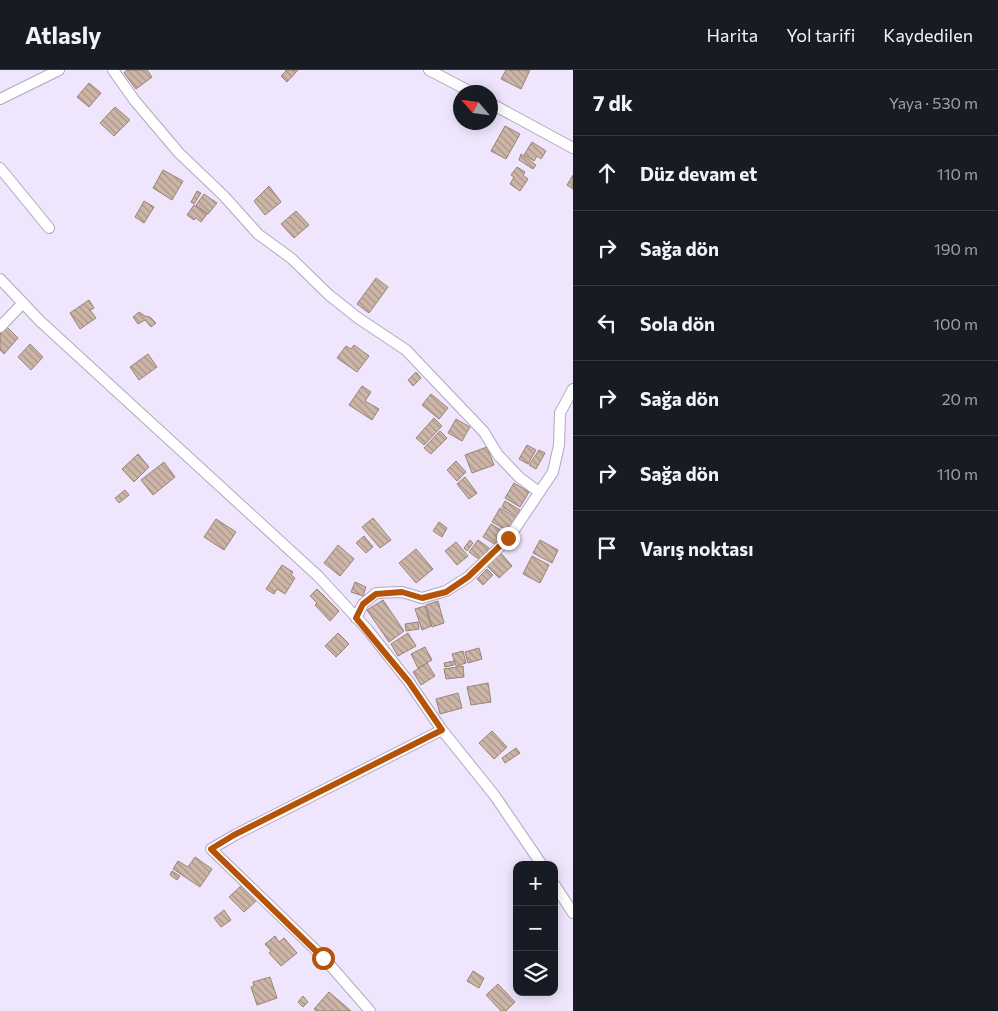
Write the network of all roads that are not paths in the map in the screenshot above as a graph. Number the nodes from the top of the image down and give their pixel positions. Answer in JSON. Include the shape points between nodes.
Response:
{"nodes":[{"id":1,"x":59,"y":70,"type":"edge"},
{"id":2,"x":113,"y":70,"type":"edge"},
{"id":3,"x":430,"y":70,"type":"edge"},
{"id":4,"x":458,"y":85,"type":"edge"},
{"id":5,"x":0,"y":99,"type":"edge"},
{"id":6,"x":498,"y":107,"type":"edge"},
{"id":7,"x":573,"y":148,"type":"edge"},
{"id":8,"x":0,"y":168,"type":"edge"},
{"id":9,"x":49,"y":228,"type":"dead end"},
{"id":10,"x":0,"y":279,"type":"edge"},
{"id":11,"x":23,"y":303,"type":"junction"},
{"id":12,"x":0,"y":327,"type":"edge"},
{"id":13,"x":573,"y":389,"type":"edge"},
{"id":14,"x":539,"y":492,"type":"junction"},
{"id":15,"x":356,"y":618,"type":"junction"},
{"id":16,"x":442,"y":730,"type":"junction"},
{"id":17,"x":539,"y":861,"type":"edge"},
{"id":18,"x":558,"y":890,"type":"edge"},
{"id":19,"x":573,"y":913,"type":"edge"},
{"id":20,"x":370,"y":1011,"type":"edge"}],
"edges":[{"from":1,"to":5,"type":"street"},
{"from":2,"to":14,"type":"street","via":[[180,153],[258,234],[292,258],[358,318],[406,350],[484,432],[498,455]]},
{"from":3,"to":4,"type":"street"},
{"from":6,"to":7,"type":"street"},
{"from":8,"to":9,"type":"street"},
{"from":10,"to":11,"type":"street"},
{"from":11,"to":12,"type":"street"},
{"from":11,"to":15,"type":"street","via":[[318,576]]},
{"from":13,"to":14,"type":"street","via":[[560,413],[559,446],[553,472]]},
{"from":14,"to":15,"type":"street","via":[[508,538],[468,577],[446,592],[422,598],[402,592],[376,594],[363,604]]},
{"from":15,"to":16,"type":"street","via":[[409,682]]},
{"from":16,"to":17,"type":"street","via":[[495,796]]},
{"from":16,"to":20,"type":"street","via":[[211,849],[323,958]]},
{"from":18,"to":19,"type":"street"}]}
